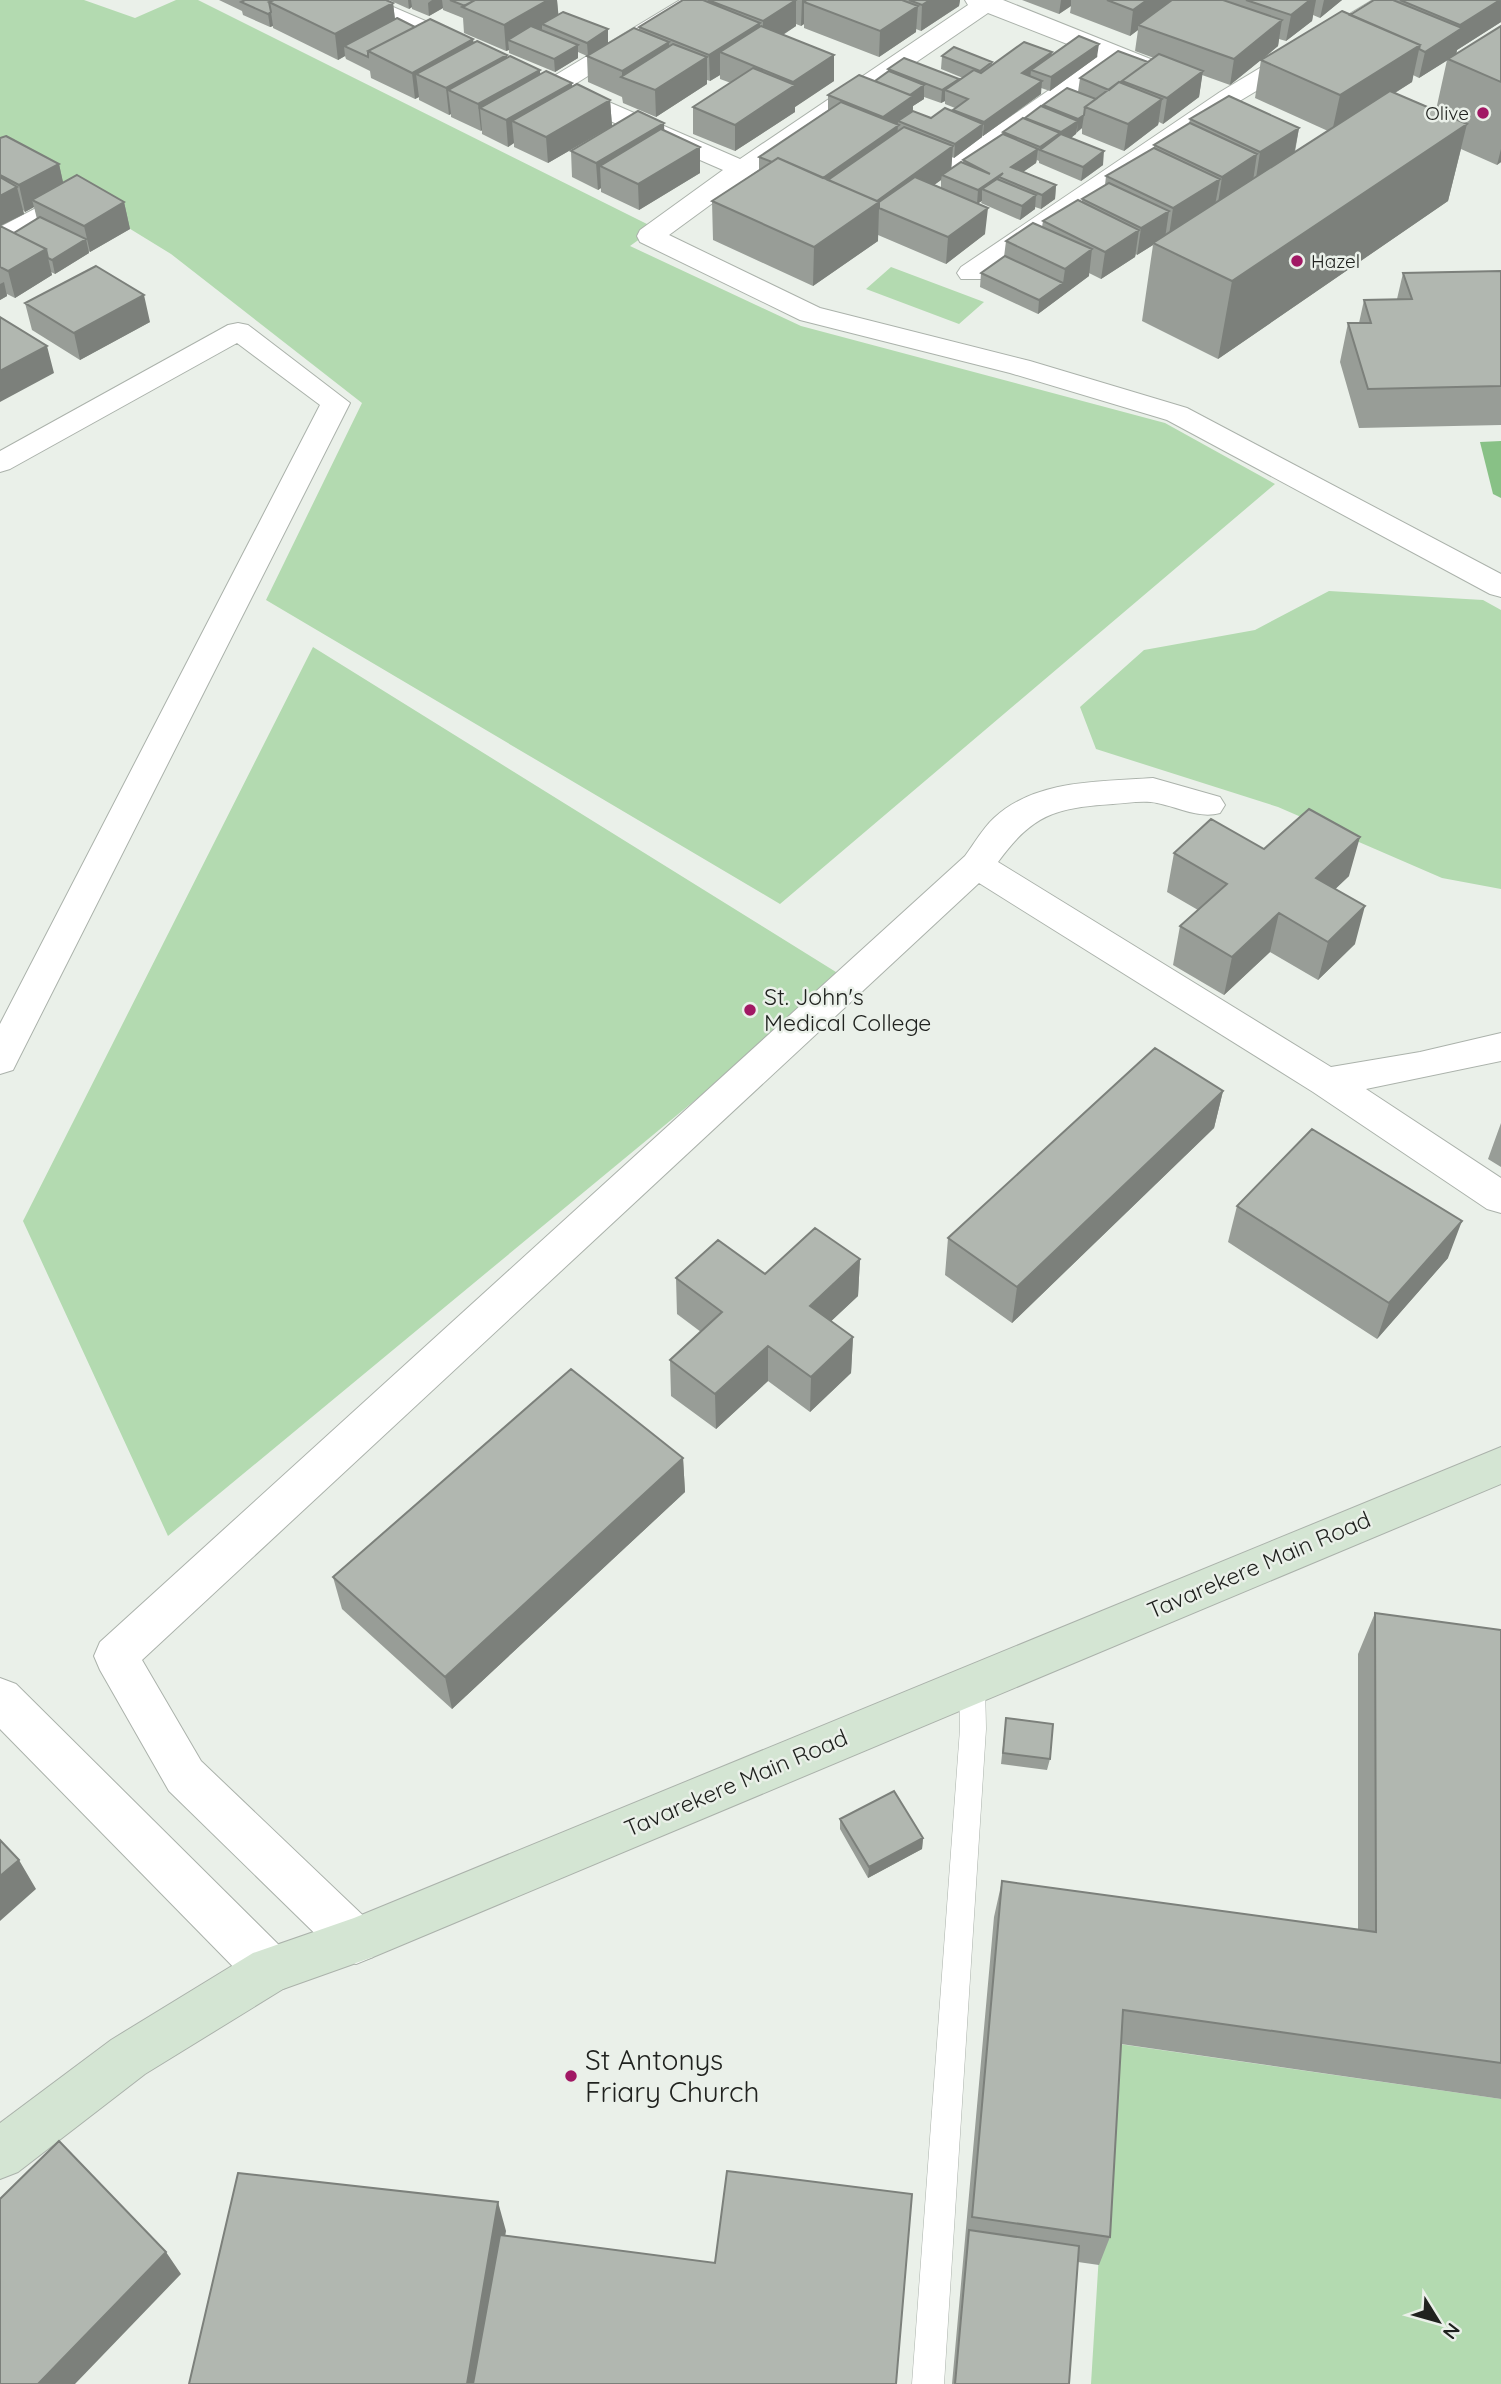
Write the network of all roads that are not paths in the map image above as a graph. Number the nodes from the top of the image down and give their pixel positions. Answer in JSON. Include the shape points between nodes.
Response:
{"nodes":[{"id":1,"x":357,"y":0,"type":"edge"},
{"id":2,"x":697,"y":0,"type":"edge"},
{"id":3,"x":1390,"y":0,"type":"edge"},
{"id":4,"x":985,"y":1,"type":"edge"},
{"id":5,"x":1115,"y":55,"type":"junction"},
{"id":6,"x":491,"y":59,"type":"edge"},
{"id":7,"x":528,"y":76,"type":"edge"},
{"id":8,"x":553,"y":87,"type":"junction"},
{"id":9,"x":1229,"y":97,"type":"junction"},
{"id":10,"x":742,"y":169,"type":"junction"},
{"id":11,"x":953,"y":169,"type":"edge"},
{"id":12,"x":61,"y":203,"type":"edge"},
{"id":13,"x":0,"y":238,"type":"edge"},
{"id":14,"x":971,"y":273,"type":"dead end"},
{"id":15,"x":0,"y":463,"type":"edge"},
{"id":16,"x":1501,"y":587,"type":"edge"},
{"id":17,"x":1208,"y":805,"type":"dead end"},
{"id":18,"x":977,"y":865,"type":"junction"},
{"id":19,"x":1501,"y":1047,"type":"edge"},
{"id":20,"x":0,"y":1060,"type":"edge"},
{"id":21,"x":1326,"y":1082,"type":"junction"},
{"id":22,"x":1501,"y":1198,"type":"edge"},
{"id":23,"x":1501,"y":1465,"type":"edge"},
{"id":24,"x":972,"y":1684,"type":"junction"},
{"id":25,"x":0,"y":1698,"type":"edge"},
{"id":26,"x":356,"y":1941,"type":"junction"},
{"id":27,"x":270,"y":1970,"type":"junction"},
{"id":28,"x":0,"y":2154,"type":"edge"},
{"id":29,"x":928,"y":2384,"type":"edge"}],
"edges":[{"from":1,"to":6,"type":"street"},
{"from":2,"to":8,"type":"street"},
{"from":3,"to":9,"type":"street"},
{"from":4,"to":5,"type":"street"},
{"from":4,"to":10,"type":"street"},
{"from":5,"to":9,"type":"street"},
{"from":5,"to":11,"type":"street"},
{"from":7,"to":8,"type":"street"},
{"from":8,"to":10,"type":"street"},
{"from":9,"to":14,"type":"street"},
{"from":10,"to":16,"type":"street","via":[[650,236],[810,314],[1020,367],[1177,414]]},
{"from":12,"to":13,"type":"street"},
{"from":15,"to":20,"type":"street","via":[[238,331],[336,402]]},
{"from":17,"to":18,"type":"street","via":[[1153,790],[1042,802],[1006,826]]},
{"from":18,"to":21,"type":"street"},
{"from":18,"to":26,"type":"street","via":[[116,1656],[185,1776]]},
{"from":19,"to":21,"type":"street"},
{"from":21,"to":22,"type":"street"},
{"from":23,"to":24,"type":"main road","name":"Tavarekere Main Road"},
{"from":24,"to":26,"type":"main road","name":"Tavarekere Main Road"},
{"from":24,"to":29,"type":"lane","via":[[974,1729]]},
{"from":25,"to":27,"type":"street"},
{"from":26,"to":27,"type":"main road","name":"Tavarekere Main Road"},
{"from":27,"to":28,"type":"main road","name":"Tavarekere Main Road","via":[[128,2057]]}]}
